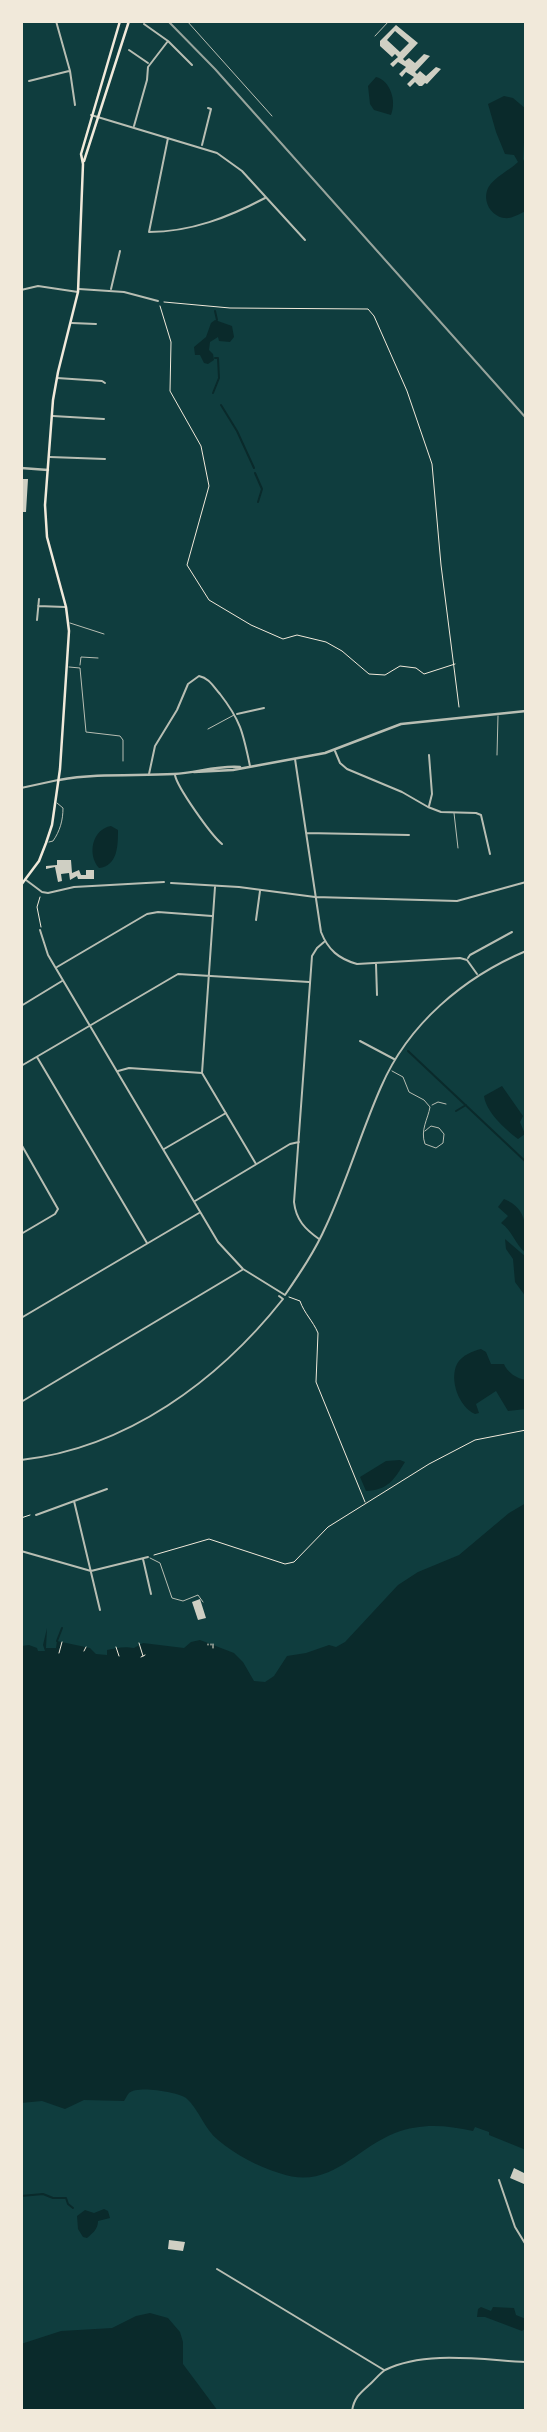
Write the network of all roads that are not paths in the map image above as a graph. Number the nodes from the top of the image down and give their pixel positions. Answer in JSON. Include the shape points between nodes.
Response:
{"nodes":[{"id":1,"x":56,"y":21,"type":"edge"},
{"id":2,"x":120,"y":21,"type":"edge"},
{"id":3,"x":129,"y":21,"type":"edge"},
{"id":4,"x":187,"y":21,"type":"edge"},
{"id":5,"x":389,"y":21,"type":"edge"},
{"id":6,"x":144,"y":24,"type":"dead end"},
{"id":7,"x":375,"y":36,"type":"dead end"},
{"id":8,"x":168,"y":41,"type":"junction"},
{"id":9,"x":129,"y":50,"type":"dead end"},
{"id":10,"x":149,"y":64,"type":"junction"},
{"id":11,"x":192,"y":65,"type":"dead end"},
{"id":12,"x":70,"y":71,"type":"junction"},
{"id":13,"x":29,"y":81,"type":"dead end"},
{"id":14,"x":75,"y":105,"type":"dead end"},
{"id":15,"x":208,"y":108,"type":"dead end"},
{"id":16,"x":91,"y":115,"type":"junction"},
{"id":17,"x":272,"y":116,"type":"dead end"},
{"id":18,"x":98,"y":117,"type":"junction"},
{"id":19,"x":134,"y":127,"type":"junction"},
{"id":20,"x":168,"y":137,"type":"junction"},
{"id":21,"x":202,"y":146,"type":"junction"},
{"id":22,"x":83,"y":164,"type":"junction"},
{"id":23,"x":266,"y":197,"type":"junction"},
{"id":24,"x":305,"y":240,"type":"dead end"},
{"id":25,"x":120,"y":251,"type":"dead end"},
{"id":26,"x":21,"y":290,"type":"edge"},
{"id":27,"x":78,"y":290,"type":"junction"},
{"id":28,"x":111,"y":290,"type":"junction"},
{"id":29,"x":158,"y":301,"type":"road end"},
{"id":30,"x":71,"y":322,"type":"junction"},
{"id":31,"x":96,"y":324,"type":"dead end"},
{"id":32,"x":57,"y":378,"type":"junction"},
{"id":33,"x":105,"y":383,"type":"dead end"},
{"id":34,"x":52,"y":416,"type":"junction"},
{"id":35,"x":104,"y":419,"type":"dead end"},
{"id":36,"x":49,"y":457,"type":"junction"},
{"id":37,"x":105,"y":459,"type":"dead end"},
{"id":38,"x":21,"y":468,"type":"edge"},
{"id":39,"x":48,"y":470,"type":"junction"},
{"id":40,"x":39,"y":599,"type":"dead end"},
{"id":41,"x":38,"y":606,"type":"junction"},
{"id":42,"x":66,"y":607,"type":"junction"},
{"id":43,"x":37,"y":620,"type":"dead end"},
{"id":44,"x":68,"y":622,"type":"junction"},
{"id":45,"x":104,"y":634,"type":"dead end"},
{"id":46,"x":98,"y":658,"type":"dead end"},
{"id":47,"x":67,"y":667,"type":"junction"},
{"id":48,"x":80,"y":668,"type":"junction"},
{"id":49,"x":264,"y":708,"type":"dead end"},
{"id":50,"x":526,"y":711,"type":"edge"},
{"id":51,"x":236,"y":714,"type":"junction"},
{"id":52,"x":498,"y":714,"type":"junction"},
{"id":53,"x":208,"y":729,"type":"dead end"},
{"id":54,"x":335,"y":750,"type":"junction"},
{"id":55,"x":429,"y":755,"type":"dead end"},
{"id":56,"x":497,"y":755,"type":"dead end"},
{"id":57,"x":295,"y":759,"type":"junction"},
{"id":58,"x":123,"y":761,"type":"dead end"},
{"id":59,"x":250,"y":767,"type":"junction"},
{"id":60,"x":149,"y":774,"type":"junction"},
{"id":61,"x":174,"y":774,"type":"junction"},
{"id":62,"x":59,"y":780,"type":"junction"},
{"id":63,"x":21,"y":788,"type":"edge"},
{"id":64,"x":56,"y":801,"type":"junction"},
{"id":65,"x":428,"y":807,"type":"junction"},
{"id":66,"x":454,"y":814,"type":"junction"},
{"id":67,"x":305,"y":833,"type":"junction"},
{"id":68,"x":409,"y":835,"type":"dead end"},
{"id":69,"x":46,"y":843,"type":"junction"},
{"id":70,"x":222,"y":844,"type":"dead end"},
{"id":71,"x":458,"y":848,"type":"dead end"},
{"id":72,"x":490,"y":854,"type":"dead end"},
{"id":73,"x":26,"y":880,"type":"junction"},
{"id":74,"x":164,"y":882,"type":"dead end"},
{"id":75,"x":526,"y":882,"type":"edge"},
{"id":76,"x":171,"y":883,"type":"dead end"},
{"id":77,"x":21,"y":885,"type":"edge"},
{"id":78,"x":215,"y":886,"type":"junction"},
{"id":79,"x":260,"y":890,"type":"junction"},
{"id":80,"x":315,"y":897,"type":"junction"},
{"id":81,"x":213,"y":916,"type":"junction"},
{"id":82,"x":256,"y":920,"type":"dead end"},
{"id":83,"x":40,"y":930,"type":"road end"},
{"id":84,"x":512,"y":932,"type":"dead end"},
{"id":85,"x":324,"y":942,"type":"junction"},
{"id":86,"x":526,"y":951,"type":"edge"},
{"id":87,"x":467,"y":960,"type":"junction"},
{"id":88,"x":376,"y":964,"type":"junction"},
{"id":89,"x":56,"y":968,"type":"junction"},
{"id":90,"x":209,"y":975,"type":"junction"},
{"id":91,"x":477,"y":975,"type":"junction"},
{"id":92,"x":63,"y":981,"type":"junction"},
{"id":93,"x":309,"y":982,"type":"junction"},
{"id":94,"x":377,"y":995,"type":"dead end"},
{"id":95,"x":21,"y":1006,"type":"edge"},
{"id":96,"x":89,"y":1025,"type":"junction"},
{"id":97,"x":359,"y":1041,"type":"dead end"},
{"id":98,"x":37,"y":1056,"type":"junction"},
{"id":99,"x":395,"y":1059,"type":"junction"},
{"id":100,"x":21,"y":1066,"type":"edge"},
{"id":101,"x":390,"y":1070,"type":"junction"},
{"id":102,"x":117,"y":1072,"type":"junction"},
{"id":103,"x":202,"y":1073,"type":"junction"},
{"id":104,"x":426,"y":1101,"type":"junction"},
{"id":105,"x":434,"y":1103,"type":"junction"},
{"id":106,"x":446,"y":1104,"type":"dead end"},
{"id":107,"x":430,"y":1107,"type":"junction"},
{"id":108,"x":226,"y":1113,"type":"junction"},
{"id":109,"x":425,"y":1131,"type":"junction"},
{"id":110,"x":299,"y":1142,"type":"junction"},
{"id":111,"x":21,"y":1144,"type":"edge"},
{"id":112,"x":163,"y":1149,"type":"junction"},
{"id":113,"x":256,"y":1164,"type":"junction"},
{"id":114,"x":194,"y":1201,"type":"junction"},
{"id":115,"x":200,"y":1212,"type":"junction"},
{"id":116,"x":21,"y":1234,"type":"edge"},
{"id":117,"x":319,"y":1239,"type":"junction"},
{"id":118,"x":147,"y":1243,"type":"junction"},
{"id":119,"x":243,"y":1269,"type":"junction"},
{"id":120,"x":279,"y":1296,"type":"dead end"},
{"id":121,"x":21,"y":1318,"type":"edge"},
{"id":122,"x":21,"y":1402,"type":"edge"},
{"id":123,"x":21,"y":1460,"type":"edge"},
{"id":124,"x":107,"y":1489,"type":"dead end"},
{"id":125,"x":74,"y":1501,"type":"junction"},
{"id":126,"x":36,"y":1515,"type":"road end"},
{"id":127,"x":21,"y":1551,"type":"edge"},
{"id":128,"x":148,"y":1557,"type":"joint"},
{"id":129,"x":143,"y":1558,"type":"junction"},
{"id":130,"x":91,"y":1571,"type":"junction"},
{"id":131,"x":152,"y":1594,"type":"dead end"},
{"id":132,"x":203,"y":1602,"type":"dead end"},
{"id":133,"x":100,"y":1610,"type":"dead end"},
{"id":134,"x":499,"y":2180,"type":"dead end"},
{"id":135,"x":526,"y":2245,"type":"edge"},
{"id":136,"x":217,"y":2269,"type":"dead end"},
{"id":137,"x":526,"y":2362,"type":"edge"},
{"id":138,"x":384,"y":2370,"type":"junction"},
{"id":139,"x":352,"y":2411,"type":"edge"}],
"edges":[{"from":1,"to":12,"type":"street"},
{"from":2,"to":16,"type":"main road"},
{"from":3,"to":18,"type":"main road"},
{"from":4,"to":17,"type":"lane"},
{"from":5,"to":7,"type":"lane"},
{"from":6,"to":8,"type":"street"},
{"from":8,"to":10,"type":"street"},
{"from":8,"to":11,"type":"street"},
{"from":9,"to":10,"type":"street"},
{"from":10,"to":19,"type":"street"},
{"from":12,"to":13,"type":"street"},
{"from":12,"to":14,"type":"street"},
{"from":15,"to":21,"type":"street"},
{"from":16,"to":18,"type":"street"},
{"from":16,"to":22,"type":"main road","via":[[81,154]]},
{"from":18,"to":19,"type":"street"},
{"from":18,"to":22,"type":"main road"},
{"from":19,"to":20,"type":"street"},
{"from":20,"to":21,"type":"street"},
{"from":20,"to":23,"type":"street","via":[[149,232],[214,221]]},
{"from":21,"to":23,"type":"street","via":[[231,161]]},
{"from":22,"to":27,"type":"main road"},
{"from":23,"to":24,"type":"street"},
{"from":25,"to":28,"type":"street"},
{"from":26,"to":27,"type":"street","via":[[38,286]]},
{"from":27,"to":28,"type":"street"},
{"from":27,"to":30,"type":"main road"},
{"from":28,"to":29,"type":"street"},
{"from":30,"to":31,"type":"street"},
{"from":30,"to":32,"type":"main road"},
{"from":32,"to":33,"type":"street"},
{"from":32,"to":34,"type":"main road"},
{"from":34,"to":35,"type":"street"},
{"from":34,"to":36,"type":"main road"},
{"from":36,"to":37,"type":"street"},
{"from":36,"to":39,"type":"main road"},
{"from":38,"to":39,"type":"street"},
{"from":39,"to":42,"type":"main road","via":[[45,527]]},
{"from":40,"to":41,"type":"street"},
{"from":41,"to":42,"type":"street"},
{"from":41,"to":43,"type":"street"},
{"from":42,"to":44,"type":"main road"},
{"from":44,"to":45,"type":"lane"},
{"from":44,"to":47,"type":"main road"},
{"from":46,"to":48,"type":"lane","via":[[81,657]]},
{"from":47,"to":48,"type":"lane"},
{"from":47,"to":62,"type":"main road"},
{"from":48,"to":58,"type":"lane","via":[[86,732],[120,736]]},
{"from":49,"to":51,"type":"street"},
{"from":50,"to":52,"type":"street"},
{"from":51,"to":53,"type":"lane"},
{"from":51,"to":59,"type":"street"},
{"from":51,"to":60,"type":"street","via":[[208,679],[194,678],[155,746]]},
{"from":52,"to":54,"type":"street","via":[[401,724]]},
{"from":52,"to":56,"type":"lane"},
{"from":54,"to":57,"type":"street"},
{"from":54,"to":65,"type":"street","via":[[347,769]]},
{"from":55,"to":65,"type":"street","via":[[432,794]]},
{"from":57,"to":59,"type":"street"},
{"from":57,"to":67,"type":"street"},
{"from":59,"to":61,"type":"street"},
{"from":60,"to":61,"type":"street"},
{"from":60,"to":62,"type":"street"},
{"from":61,"to":70,"type":"street","via":[[212,836]]},
{"from":62,"to":63,"type":"street"},
{"from":62,"to":64,"type":"main road"},
{"from":64,"to":69,"type":"main road"},
{"from":64,"to":69,"type":"lane","via":[[63,815],[58,833]]},
{"from":65,"to":66,"type":"street"},
{"from":66,"to":71,"type":"lane"},
{"from":66,"to":72,"type":"street","via":[[481,815]]},
{"from":67,"to":68,"type":"street"},
{"from":67,"to":80,"type":"street"},
{"from":69,"to":73,"type":"main road"},
{"from":73,"to":74,"type":"street","via":[[43,892]]},
{"from":73,"to":77,"type":"main road"},
{"from":75,"to":80,"type":"street","via":[[457,901]]},
{"from":76,"to":78,"type":"street"},
{"from":78,"to":79,"type":"street"},
{"from":78,"to":81,"type":"street"},
{"from":79,"to":80,"type":"street"},
{"from":79,"to":82,"type":"street"},
{"from":80,"to":85,"type":"street"},
{"from":81,"to":89,"type":"street","via":[[153,913]]},
{"from":81,"to":90,"type":"street"},
{"from":83,"to":89,"type":"street"},
{"from":84,"to":87,"type":"street"},
{"from":85,"to":88,"type":"street","via":[[348,962]]},
{"from":85,"to":93,"type":"street","via":[[312,956]]},
{"from":86,"to":91,"type":"street"},
{"from":87,"to":88,"type":"street"},
{"from":87,"to":91,"type":"street"},
{"from":88,"to":94,"type":"street"},
{"from":89,"to":92,"type":"street"},
{"from":90,"to":93,"type":"street"},
{"from":90,"to":96,"type":"street","via":[[172,976]]},
{"from":90,"to":103,"type":"street"},
{"from":91,"to":99,"type":"street","via":[[416,1031]]},
{"from":92,"to":95,"type":"street"},
{"from":92,"to":96,"type":"street"},
{"from":93,"to":110,"type":"street"},
{"from":96,"to":98,"type":"street"},
{"from":96,"to":102,"type":"street"},
{"from":97,"to":99,"type":"street"},
{"from":98,"to":100,"type":"street"},
{"from":98,"to":118,"type":"street"},
{"from":99,"to":101,"type":"street"},
{"from":101,"to":104,"type":"lane","via":[[403,1077],[409,1093]]},
{"from":101,"to":117,"type":"street"},
{"from":102,"to":103,"type":"street"},
{"from":102,"to":112,"type":"street"},
{"from":103,"to":108,"type":"street"},
{"from":104,"to":105,"type":"lane"},
{"from":104,"to":107,"type":"lane"},
{"from":105,"to":106,"type":"lane"},
{"from":105,"to":107,"type":"lane"},
{"from":107,"to":109,"type":"lane"},
{"from":108,"to":112,"type":"street"},
{"from":108,"to":113,"type":"street"},
{"from":109,"to":109,"type":"lane","via":[[423,1140],[428,1146],[436,1148],[443,1143],[439,1128],[431,1126]]},
{"from":110,"to":113,"type":"street"},
{"from":110,"to":117,"type":"street","via":[[295,1211],[306,1230]]},
{"from":111,"to":116,"type":"street","via":[[58,1209]]},
{"from":112,"to":114,"type":"street"},
{"from":113,"to":114,"type":"street"},
{"from":114,"to":115,"type":"street"},
{"from":115,"to":118,"type":"street"},
{"from":115,"to":119,"type":"street","via":[[218,1242]]},
{"from":117,"to":119,"type":"street","via":[[285,1295]]},
{"from":118,"to":121,"type":"street"},
{"from":119,"to":122,"type":"street"},
{"from":120,"to":123,"type":"street","via":[[283,1299],[248,1340],[168,1405],[87,1445]]},
{"from":124,"to":125,"type":"street"},
{"from":125,"to":126,"type":"street"},
{"from":125,"to":130,"type":"street"},
{"from":127,"to":130,"type":"street"},
{"from":128,"to":129,"type":"street"},
{"from":128,"to":132,"type":"lane","via":[[160,1563],[172,1598],[183,1601],[198,1595]]},
{"from":129,"to":130,"type":"street"},
{"from":129,"to":131,"type":"street"},
{"from":130,"to":133,"type":"street"},
{"from":134,"to":135,"type":"street"},
{"from":136,"to":138,"type":"street"},
{"from":137,"to":138,"type":"street","via":[[436,2358]]},
{"from":138,"to":139,"type":"street","via":[[354,2399]]}]}
